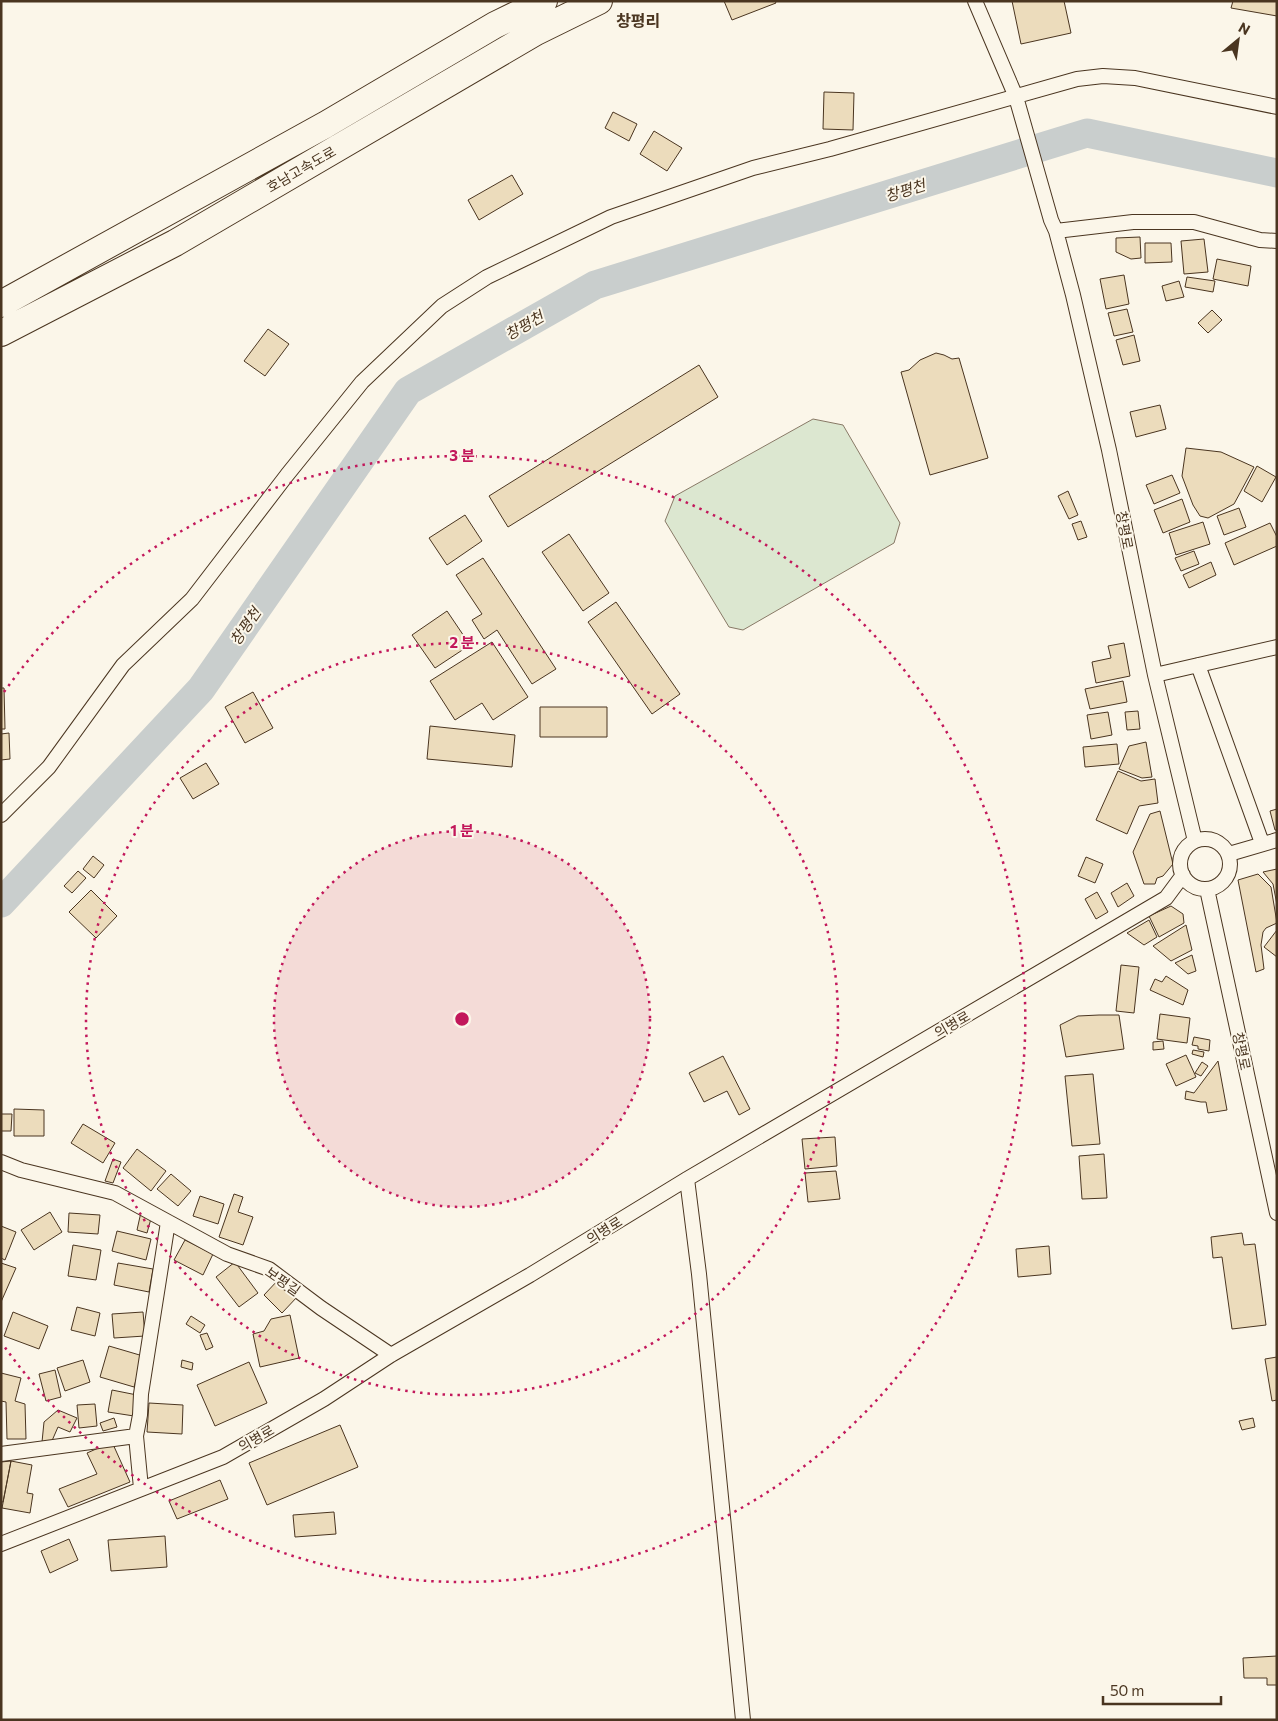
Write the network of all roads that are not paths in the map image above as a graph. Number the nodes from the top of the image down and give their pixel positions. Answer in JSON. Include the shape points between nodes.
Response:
{"nodes":[{"id":1,"x":544,"y":1,"type":"edge"},
{"id":2,"x":599,"y":1,"type":"edge"},
{"id":3,"x":976,"y":1,"type":"edge"},
{"id":4,"x":1016,"y":97,"type":"junction"},
{"id":5,"x":1277,"y":107,"type":"edge"},
{"id":6,"x":1053,"y":225,"type":"junction"},
{"id":7,"x":1277,"y":240,"type":"edge"},
{"id":8,"x":1,"y":304,"type":"edge"},
{"id":9,"x":1,"y":333,"type":"edge"},
{"id":10,"x":1277,"y":647,"type":"edge"},
{"id":11,"x":1198,"y":665,"type":"junction"},
{"id":12,"x":1155,"y":675,"type":"junction"},
{"id":13,"x":1,"y":816,"type":"edge"},
{"id":14,"x":1277,"y":840,"type":"edge"},
{"id":15,"x":1195,"y":841,"type":"junction"},
{"id":16,"x":1262,"y":843,"type":"junction"},
{"id":17,"x":1228,"y":854,"type":"junction"},
{"id":18,"x":1183,"y":875,"type":"junction"},
{"id":19,"x":1207,"y":889,"type":"junction"},
{"id":20,"x":1,"y":1162,"type":"edge"},
{"id":21,"x":687,"y":1179,"type":"junction"},
{"id":22,"x":1277,"y":1213,"type":"edge"},
{"id":23,"x":168,"y":1222,"type":"junction"},
{"id":24,"x":391,"y":1355,"type":"junction"},
{"id":25,"x":136,"y":1436,"type":"junction"},
{"id":26,"x":1,"y":1454,"type":"edge"},
{"id":27,"x":141,"y":1488,"type":"junction"},
{"id":28,"x":1,"y":1544,"type":"edge"},
{"id":29,"x":743,"y":1720,"type":"edge"}],
"edges":[{"from":1,"to":8,"type":"highway","name":"호남고속도로","via":[[495,25],[325,125]]},
{"from":2,"to":9,"type":"highway","name":"호남고속도로","via":[[536,32],[175,243]]},
{"from":3,"to":4,"type":"street","name":"창평로"},
{"from":4,"to":5,"type":"street","via":[[1077,79],[1103,76],[1135,78]]},
{"from":4,"to":6,"type":"street","name":"창평로"},
{"from":4,"to":13,"type":"street","via":[[752,168],[611,217],[487,277],[442,306],[362,382],[192,600],[123,664],[49,767]]},
{"from":6,"to":7,"type":"street","via":[[1194,222],[1260,240]]},
{"from":6,"to":12,"type":"street","name":"창평로","via":[[1109,450]]},
{"from":10,"to":11,"type":"street"},
{"from":11,"to":12,"type":"street"},
{"from":11,"to":16,"type":"street"},
{"from":12,"to":15,"type":"street","name":"창평로"},
{"from":14,"to":16,"type":"street"},
{"from":15,"to":17,"type":"street","via":[[1214,840]]},
{"from":15,"to":18,"type":"street","via":[[1189,844],[1180,858]]},
{"from":16,"to":17,"type":"street"},
{"from":17,"to":19,"type":"street","via":[[1231,866],[1224,881]]},
{"from":18,"to":19,"type":"street","via":[[1194,886]]},
{"from":18,"to":21,"type":"street","name":"의병로","via":[[1166,898]]},
{"from":19,"to":22,"type":"street","name":"창평로"},
{"from":20,"to":23,"type":"street","name":"보평길","via":[[115,1193]]},
{"from":21,"to":24,"type":"street","name":"의병로"},
{"from":21,"to":29,"type":"street"},
{"from":23,"to":24,"type":"street","name":"보평길","via":[[227,1254],[268,1269]]},
{"from":23,"to":25,"type":"street"},
{"from":24,"to":27,"type":"street","name":"의병로","via":[[324,1399],[222,1457]]},
{"from":25,"to":26,"type":"street"},
{"from":25,"to":27,"type":"street"},
{"from":27,"to":28,"type":"street","name":"의병로"}]}
